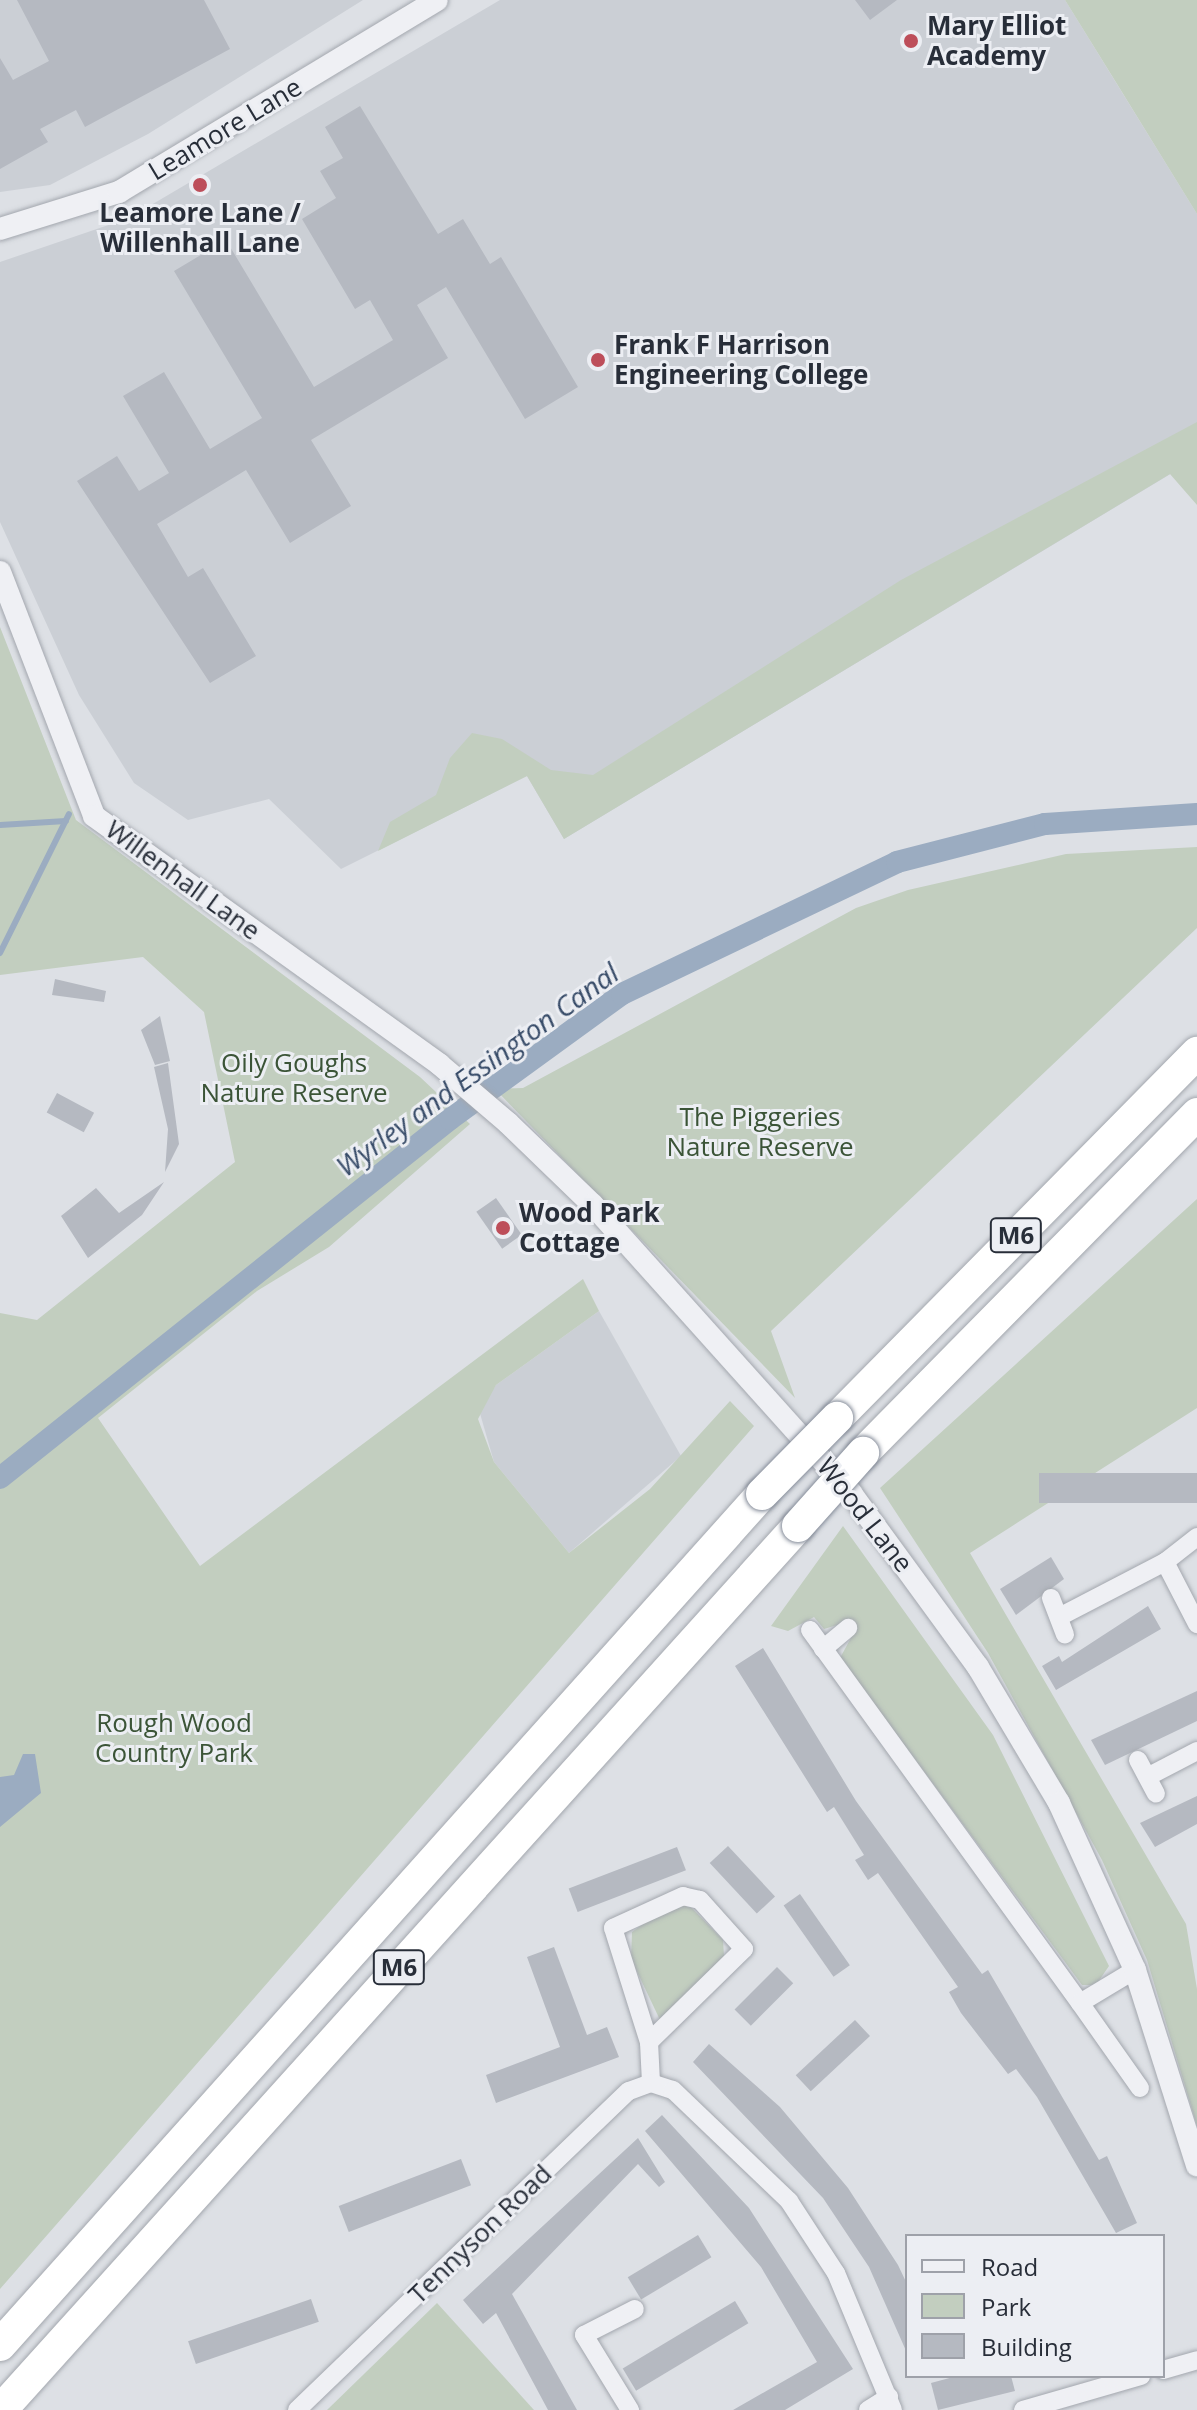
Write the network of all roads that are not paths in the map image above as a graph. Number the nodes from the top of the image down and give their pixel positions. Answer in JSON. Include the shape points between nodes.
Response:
{"nodes":[{"id":1,"x":437,"y":0,"type":"edge"},
{"id":2,"x":0,"y":229,"type":"edge"},
{"id":3,"x":0,"y":572,"type":"edge"},
{"id":4,"x":1197,"y":1053,"type":"edge"},
{"id":5,"x":1197,"y":1114,"type":"edge"},
{"id":6,"x":508,"y":1123,"type":"joint"},
{"id":7,"x":1197,"y":1537,"type":"edge"},
{"id":8,"x":1165,"y":1562,"type":"junction"},
{"id":9,"x":1051,"y":1598,"type":"dead end"},
{"id":10,"x":1063,"y":1615,"type":"junction"},
{"id":11,"x":1197,"y":1624,"type":"edge"},
{"id":12,"x":848,"y":1628,"type":"dead end"},
{"id":13,"x":810,"y":1630,"type":"dead end"},
{"id":14,"x":1065,"y":1634,"type":"dead end"},
{"id":15,"x":823,"y":1649,"type":"junction"},
{"id":16,"x":1197,"y":1751,"type":"edge"},
{"id":17,"x":1138,"y":1760,"type":"dead end"},
{"id":18,"x":1151,"y":1775,"type":"junction"},
{"id":19,"x":1156,"y":1794,"type":"dead end"},
{"id":20,"x":1135,"y":1970,"type":"junction"},
{"id":21,"x":1080,"y":2003,"type":"junction"},
{"id":22,"x":649,"y":2042,"type":"junction"},
{"id":23,"x":651,"y":2083,"type":"junction"},
{"id":24,"x":1140,"y":2088,"type":"dead end"},
{"id":25,"x":1197,"y":2165,"type":"edge"},
{"id":26,"x":635,"y":2309,"type":"dead end"},
{"id":27,"x":0,"y":2345,"type":"edge"},
{"id":28,"x":1197,"y":2360,"type":"edge"},
{"id":29,"x":1165,"y":2369,"type":"edge"},
{"id":30,"x":1134,"y":2378,"type":"edge"},
{"id":31,"x":891,"y":2404,"type":"edge"},
{"id":32,"x":1,"y":2410,"type":"edge"},
{"id":33,"x":297,"y":2410,"type":"edge"},
{"id":34,"x":630,"y":2410,"type":"edge"},
{"id":35,"x":868,"y":2410,"type":"edge"},
{"id":36,"x":1023,"y":2410,"type":"edge"}],
"edges":[{"from":1,"to":2,"type":"street","name":"Leamore Lane","via":[[119,192]]},
{"from":3,"to":6,"type":"street","name":"Willenhall Lane","via":[[94,816],[444,1070]]},
{"from":4,"to":27,"type":"highway","number":"M6","bridge":true,"via":[[762,1494]]},
{"from":5,"to":32,"type":"highway","number":"M6","bridge":true,"via":[[863,1453]]},
{"from":6,"to":20,"type":"street","name":"Wood Lane","via":[[767,1396],[939,1612],[1059,1803]]},
{"from":7,"to":8,"type":"street"},
{"from":8,"to":10,"type":"street"},
{"from":8,"to":11,"type":"street"},
{"from":9,"to":10,"type":"street"},
{"from":10,"to":14,"type":"street"},
{"from":12,"to":15,"type":"street"},
{"from":13,"to":15,"type":"street"},
{"from":15,"to":21,"type":"street"},
{"from":16,"to":18,"type":"street"},
{"from":17,"to":18,"type":"street"},
{"from":18,"to":19,"type":"street"},
{"from":20,"to":21,"type":"street"},
{"from":20,"to":25,"type":"street","name":"Wood Lane"},
{"from":21,"to":24,"type":"street"},
{"from":22,"to":22,"type":"street","via":[[616,1921],[683,1896],[700,1900],[744,1949]]},
{"from":22,"to":23,"type":"street"},
{"from":23,"to":31,"type":"street","via":[[673,2090],[789,2201],[836,2273]]},
{"from":23,"to":33,"type":"street","name":"Tennyson Road","via":[[629,2091]]},
{"from":26,"to":34,"type":"street","via":[[584,2335]]},
{"from":28,"to":29,"type":"street"},
{"from":30,"to":36,"type":"street"},
{"from":31,"to":35,"type":"street"}]}
